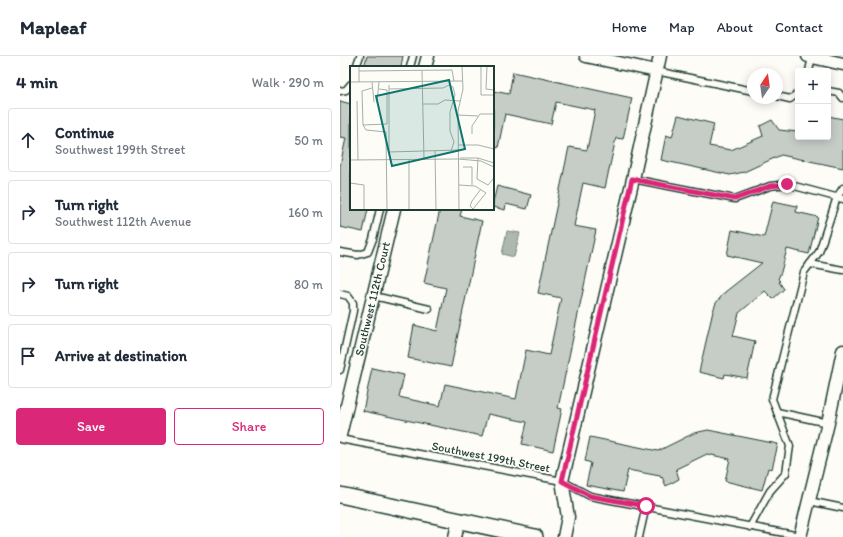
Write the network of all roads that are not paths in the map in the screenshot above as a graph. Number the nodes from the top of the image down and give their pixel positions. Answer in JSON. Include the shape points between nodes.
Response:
{"nodes":[{"id":1,"x":360,"y":56,"type":"edge"},
{"id":2,"x":413,"y":56,"type":"edge"},
{"id":3,"x":428,"y":56,"type":"edge"},
{"id":4,"x":586,"y":56,"type":"edge"},
{"id":5,"x":660,"y":56,"type":"edge"},
{"id":6,"x":810,"y":56,"type":"edge"},
{"id":7,"x":843,"y":64,"type":"edge"},
{"id":8,"x":356,"y":66,"type":"edge"},
{"id":9,"x":410,"y":66,"type":"edge"},
{"id":10,"x":425,"y":66,"type":"edge"},
{"id":11,"x":808,"y":68,"type":"edge"},
{"id":12,"x":656,"y":71,"type":"junction"},
{"id":13,"x":350,"y":85,"type":"edge"},
{"id":14,"x":747,"y":90,"type":"edge"},
{"id":15,"x":340,"y":91,"type":"edge"},
{"id":16,"x":831,"y":92,"type":"edge"},
{"id":17,"x":795,"y":95,"type":"edge"},
{"id":18,"x":783,"y":97,"type":"edge"},
{"id":19,"x":843,"y":98,"type":"edge"},
{"id":20,"x":632,"y":179,"type":"junction"},
{"id":21,"x":843,"y":188,"type":"edge"},
{"id":22,"x":840,"y":198,"type":"edge"},
{"id":23,"x":380,"y":210,"type":"edge"},
{"id":24,"x":394,"y":210,"type":"edge"},
{"id":25,"x":340,"y":252,"type":"edge"},
{"id":26,"x":810,"y":264,"type":"junction"},
{"id":27,"x":843,"y":270,"type":"edge"},
{"id":28,"x":340,"y":294,"type":"edge"},
{"id":29,"x":374,"y":296,"type":"junction"},
{"id":30,"x":429,"y":308,"type":"dead end"},
{"id":31,"x":843,"y":351,"type":"edge"},
{"id":32,"x":340,"y":370,"type":"edge"},
{"id":33,"x":777,"y":412,"type":"junction"},
{"id":34,"x":828,"y":423,"type":"junction"},
{"id":35,"x":340,"y":435,"type":"edge"},
{"id":36,"x":340,"y":439,"type":"edge"},
{"id":37,"x":562,"y":481,"type":"junction"},
{"id":38,"x":340,"y":495,"type":"edge"},
{"id":39,"x":809,"y":501,"type":"junction"},
{"id":40,"x":646,"y":506,"type":"junction"},
{"id":41,"x":843,"y":508,"type":"edge"},
{"id":42,"x":459,"y":520,"type":"junction"},
{"id":43,"x":750,"y":527,"type":"junction"},
{"id":44,"x":455,"y":537,"type":"edge"},
{"id":45,"x":535,"y":537,"type":"edge"},
{"id":46,"x":564,"y":537,"type":"edge"},
{"id":47,"x":639,"y":537,"type":"edge"},
{"id":48,"x":800,"y":537,"type":"edge"}],
"edges":[{"from":1,"to":8,"type":"lane"},
{"from":2,"to":9,"type":"lane"},
{"from":3,"to":10,"type":"street"},
{"from":4,"to":12,"type":"street"},
{"from":5,"to":12,"type":"street"},
{"from":6,"to":7,"type":"street"},
{"from":6,"to":11,"type":"lane"},
{"from":12,"to":14,"type":"lane"},
{"from":12,"to":20,"type":"street"},
{"from":13,"to":15,"type":"lane","via":[[346,90]]},
{"from":16,"to":19,"type":"lane","via":[[839,93]]},
{"from":17,"to":18,"type":"lane","via":[[790,99]]},
{"from":20,"to":22,"type":"lane","via":[[735,199],[770,186],[787,184]]},
{"from":20,"to":37,"type":"street"},
{"from":21,"to":22,"type":"lane"},
{"from":22,"to":26,"type":"lane","via":[[819,252]]},
{"from":23,"to":25,"type":"lane","via":[[374,239],[368,252],[358,255]]},
{"from":24,"to":29,"type":"street","name":"Southwest 112th Court"},
{"from":26,"to":27,"type":"lane"},
{"from":26,"to":33,"type":"lane","via":[[804,272],[772,399]]},
{"from":28,"to":32,"type":"lane","via":[[348,296],[353,303],[353,311]]},
{"from":29,"to":30,"type":"lane"},
{"from":29,"to":35,"type":"street","name":"Southwest 112th Court"},
{"from":31,"to":34,"type":"street"},
{"from":33,"to":34,"type":"lane"},
{"from":33,"to":43,"type":"lane","via":[[790,446],[786,473],[770,490]]},
{"from":34,"to":39,"type":"street"},
{"from":36,"to":37,"type":"lane","name":"Southwest 199th Street"},
{"from":37,"to":40,"type":"lane","name":"Southwest 199th Street","via":[[590,496]]},
{"from":37,"to":46,"type":"street","via":[[568,517]]},
{"from":38,"to":42,"type":"street"},
{"from":39,"to":41,"type":"lane"},
{"from":39,"to":48,"type":"street"},
{"from":40,"to":43,"type":"lane","name":"Southwest 199th Street"},
{"from":40,"to":47,"type":"lane"},
{"from":42,"to":44,"type":"street"},
{"from":42,"to":45,"type":"street"},
{"from":43,"to":48,"type":"lane","name":"Southwest 199th Street"}]}
